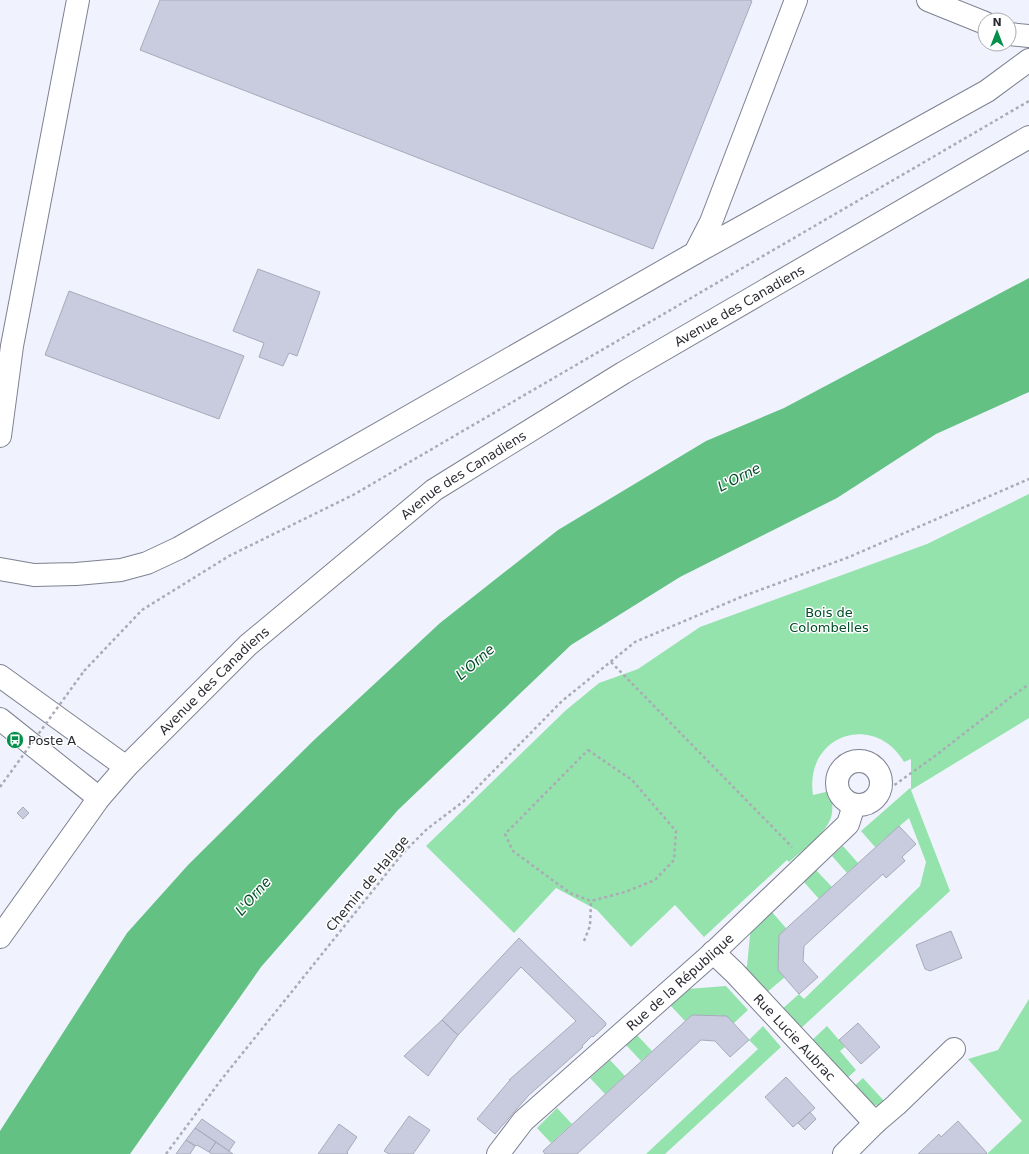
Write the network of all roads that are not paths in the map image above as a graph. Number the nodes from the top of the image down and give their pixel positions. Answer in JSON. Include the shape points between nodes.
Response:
{"nodes":[{"id":1,"x":78,"y":0,"type":"edge"},
{"id":2,"x":796,"y":0,"type":"edge"},
{"id":3,"x":928,"y":0,"type":"edge"},
{"id":4,"x":977,"y":20,"type":"edge"},
{"id":5,"x":1017,"y":35,"type":"edge"},
{"id":6,"x":1029,"y":36,"type":"edge"},
{"id":7,"x":1029,"y":60,"type":"edge"},
{"id":8,"x":1029,"y":137,"type":"edge"},
{"id":9,"x":695,"y":253,"type":"junction"},
{"id":10,"x":6,"y":343,"type":"edge"},
{"id":11,"x":0,"y":436,"type":"edge"},
{"id":12,"x":0,"y":569,"type":"edge"},
{"id":13,"x":0,"y":676,"type":"edge"},
{"id":14,"x":0,"y":719,"type":"edge"},
{"id":15,"x":126,"y":767,"type":"junction"},
{"id":16,"x":99,"y":798,"type":"junction"},
{"id":17,"x":864,"y":802,"type":"road end"},
{"id":18,"x":0,"y":937,"type":"edge"},
{"id":19,"x":713,"y":952,"type":"junction"},
{"id":20,"x":954,"y":1049,"type":"dead end"},
{"id":21,"x":876,"y":1123,"type":"junction"},
{"id":22,"x":498,"y":1154,"type":"edge"},
{"id":23,"x":844,"y":1154,"type":"edge"}],
"edges":[{"from":1,"to":10,"type":"street"},
{"from":2,"to":9,"type":"street","via":[[711,222]]},
{"from":3,"to":4,"type":"street"},
{"from":5,"to":6,"type":"street"},
{"from":7,"to":9,"type":"street","via":[[988,91]]},
{"from":8,"to":15,"type":"street","name":"Avenue des Canadiens","via":[[623,373],[434,490],[248,645]]},
{"from":9,"to":12,"type":"street","via":[[179,548],[147,563],[122,570],[76,574],[34,575]]},
{"from":10,"to":11,"type":"street"},
{"from":13,"to":15,"type":"street"},
{"from":14,"to":16,"type":"street"},
{"from":15,"to":16,"type":"street","name":"Avenue des Canadiens"},
{"from":16,"to":18,"type":"street","name":"Avenue des Canadiens"},
{"from":17,"to":19,"type":"street","name":"Rue de la République","via":[[848,824]]},
{"from":19,"to":21,"type":"street","name":"Rue Lucie Aubrac"},
{"from":19,"to":22,"type":"street","name":"Rue de la République","via":[[523,1121]]},
{"from":20,"to":21,"type":"street"},
{"from":21,"to":23,"type":"street"}]}
